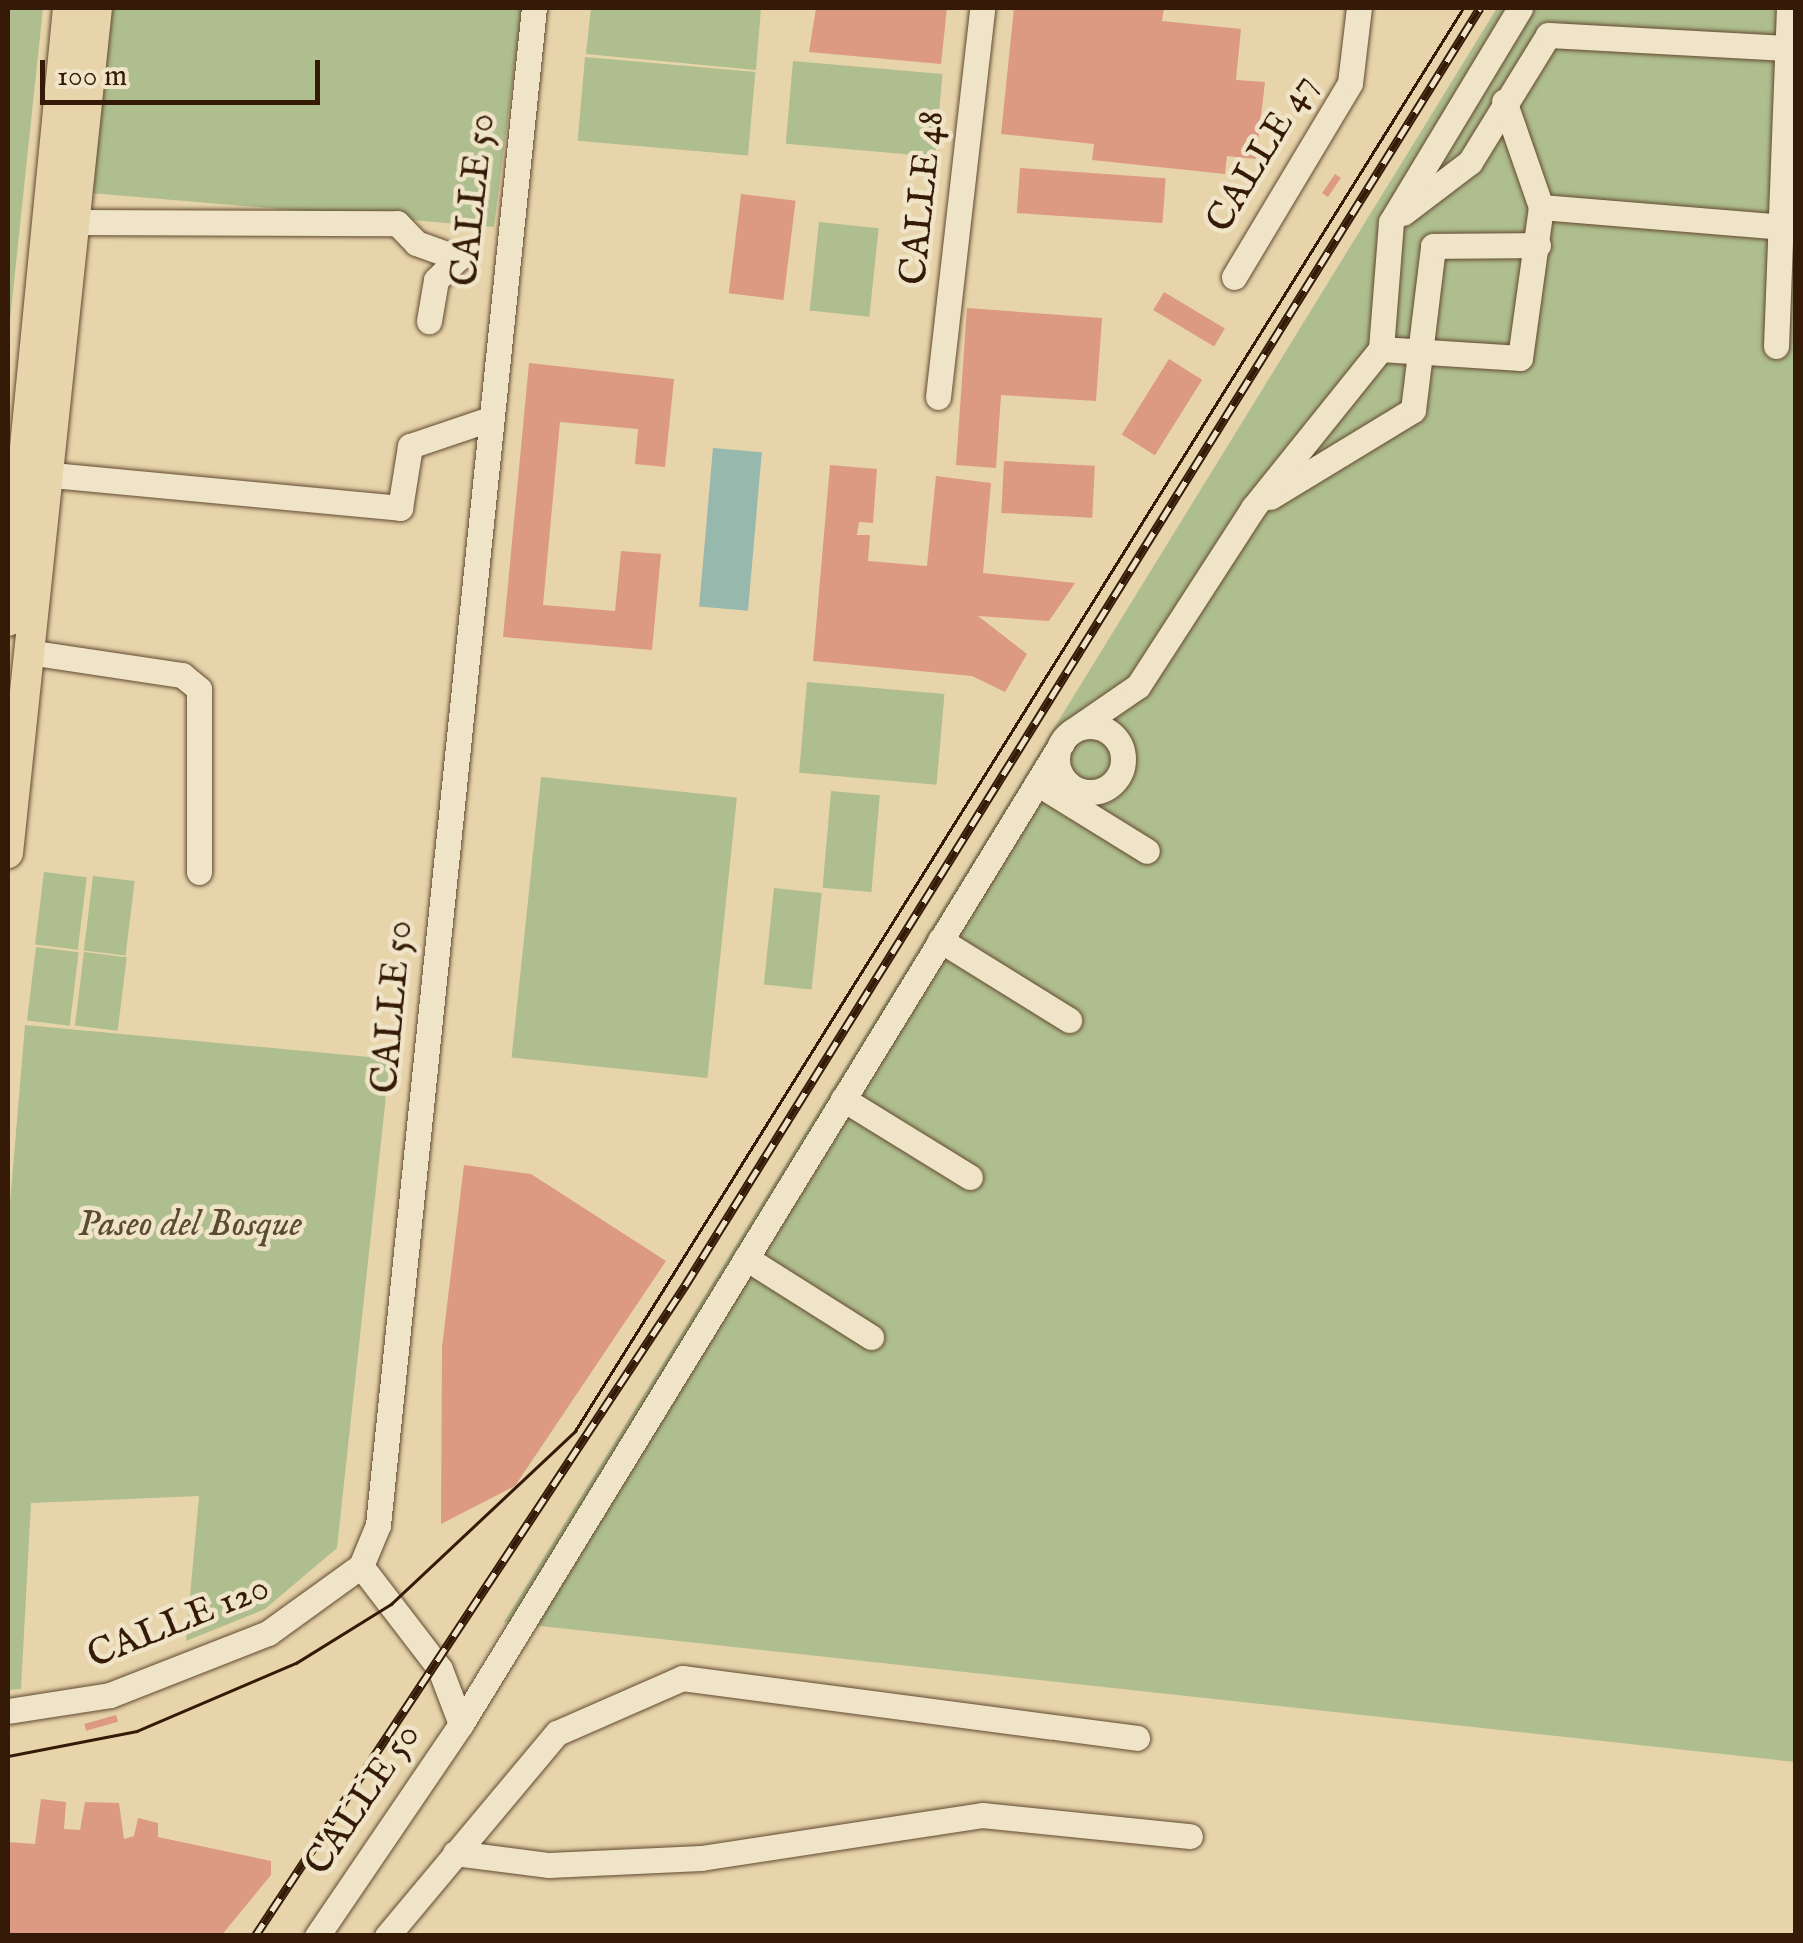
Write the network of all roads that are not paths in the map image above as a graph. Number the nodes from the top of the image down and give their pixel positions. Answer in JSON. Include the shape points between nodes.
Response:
{"nodes":[{"id":1,"x":68,"y":8,"type":"edge"},
{"id":2,"x":97,"y":8,"type":"edge"},
{"id":3,"x":534,"y":8,"type":"edge"},
{"id":4,"x":982,"y":8,"type":"edge"},
{"id":5,"x":1359,"y":8,"type":"edge"},
{"id":6,"x":1520,"y":8,"type":"edge"},
{"id":7,"x":1789,"y":8,"type":"edge"},
{"id":8,"x":1788,"y":48,"type":"junction"},
{"id":9,"x":1504,"y":101,"type":"junction"},
{"id":10,"x":1541,"y":207,"type":"junction"},
{"id":11,"x":74,"y":222,"type":"junction"},
{"id":12,"x":1392,"y":222,"type":"junction"},
{"id":13,"x":1786,"y":227,"type":"edge"},
{"id":14,"x":1538,"y":245,"type":"junction"},
{"id":15,"x":1234,"y":277,"type":"dead end"},
{"id":16,"x":429,"y":321,"type":"dead end"},
{"id":17,"x":1776,"y":346,"type":"dead end"},
{"id":18,"x":1381,"y":349,"type":"junction"},
{"id":19,"x":1421,"y":352,"type":"junction"},
{"id":20,"x":938,"y":397,"type":"dead end"},
{"id":21,"x":487,"y":420,"type":"junction"},
{"id":22,"x":35,"y":473,"type":"junction"},
{"id":23,"x":1253,"y":508,"type":"junction"},
{"id":24,"x":8,"y":621,"type":"edge"},
{"id":25,"x":28,"y":652,"type":"junction"},
{"id":26,"x":1107,"y":707,"type":"junction"},
{"id":27,"x":1067,"y":737,"type":"junction"},
{"id":28,"x":1120,"y":744,"type":"junction"},
{"id":29,"x":1037,"y":783,"type":"junction"},
{"id":30,"x":1147,"y":851,"type":"dead end"},
{"id":31,"x":8,"y":852,"type":"edge"},
{"id":32,"x":199,"y":872,"type":"dead end"},
{"id":33,"x":940,"y":940,"type":"junction"},
{"id":34,"x":1070,"y":1020,"type":"dead end"},
{"id":35,"x":843,"y":1099,"type":"junction"},
{"id":36,"x":970,"y":1178,"type":"dead end"},
{"id":37,"x":746,"y":1258,"type":"junction"},
{"id":38,"x":870,"y":1337,"type":"dead end"},
{"id":39,"x":361,"y":1566,"type":"junction"},
{"id":40,"x":8,"y":1712,"type":"edge"},
{"id":41,"x":462,"y":1724,"type":"junction"},
{"id":42,"x":1136,"y":1738,"type":"dead end"},
{"id":43,"x":1190,"y":1836,"type":"dead end"},
{"id":44,"x":455,"y":1853,"type":"junction"},
{"id":45,"x":317,"y":1936,"type":"edge"},
{"id":46,"x":387,"y":1936,"type":"edge"}],
"edges":[{"from":1,"to":22,"type":"main road"},
{"from":2,"to":11,"type":"main road"},
{"from":3,"to":21,"type":"street","name":"CALLE 50"},
{"from":4,"to":20,"type":"street","name":"CALLE 48"},
{"from":5,"to":15,"type":"street","name":"CALLE 47","via":[[1350,83]]},
{"from":6,"to":12,"type":"street"},
{"from":7,"to":8,"type":"street"},
{"from":8,"to":9,"type":"street","via":[[1548,35]]},
{"from":8,"to":13,"type":"street"},
{"from":9,"to":10,"type":"street"},
{"from":9,"to":12,"type":"street","via":[[1470,162]]},
{"from":10,"to":13,"type":"street"},
{"from":10,"to":14,"type":"street"},
{"from":11,"to":16,"type":"street","via":[[397,223],[416,243],[458,258],[436,280]]},
{"from":11,"to":22,"type":"main road"},
{"from":12,"to":18,"type":"street"},
{"from":13,"to":17,"type":"street"},
{"from":14,"to":19,"type":"street","via":[[1432,246]]},
{"from":14,"to":19,"type":"street","via":[[1520,358]]},
{"from":18,"to":19,"type":"street"},
{"from":18,"to":23,"type":"street"},
{"from":19,"to":23,"type":"street","via":[[1413,410]]},
{"from":21,"to":22,"type":"street","via":[[410,446],[400,508]]},
{"from":21,"to":39,"type":"street","name":"CALLE 50","via":[[378,1525]]},
{"from":22,"to":24,"type":"main road"},
{"from":22,"to":25,"type":"main road"},
{"from":23,"to":26,"type":"street","via":[[1138,686]]},
{"from":25,"to":31,"type":"main road"},
{"from":25,"to":32,"type":"street","via":[[182,675],[200,689]]},
{"from":26,"to":27,"type":"street"},
{"from":26,"to":28,"type":"street"},
{"from":27,"to":28,"type":"street","via":[[1092,726]]},
{"from":27,"to":28,"type":"street","via":[[1060,771],[1092,792],[1118,777]]},
{"from":27,"to":29,"type":"street"},
{"from":29,"to":30,"type":"street"},
{"from":29,"to":33,"type":"street"},
{"from":33,"to":34,"type":"street"},
{"from":33,"to":35,"type":"street"},
{"from":35,"to":36,"type":"street"},
{"from":35,"to":37,"type":"street"},
{"from":37,"to":38,"type":"street"},
{"from":37,"to":41,"type":"street"},
{"from":39,"to":40,"type":"street","name":"CALLE 120","via":[[268,1632],[110,1694]]},
{"from":39,"to":41,"type":"street","name":"CALLE 50","via":[[440,1669]]},
{"from":41,"to":45,"type":"street","name":"CALLE 50"},
{"from":42,"to":44,"type":"street","via":[[682,1678],[557,1733]]},
{"from":43,"to":44,"type":"street","via":[[982,1816],[702,1858],[549,1864]]},
{"from":44,"to":46,"type":"street"}]}
